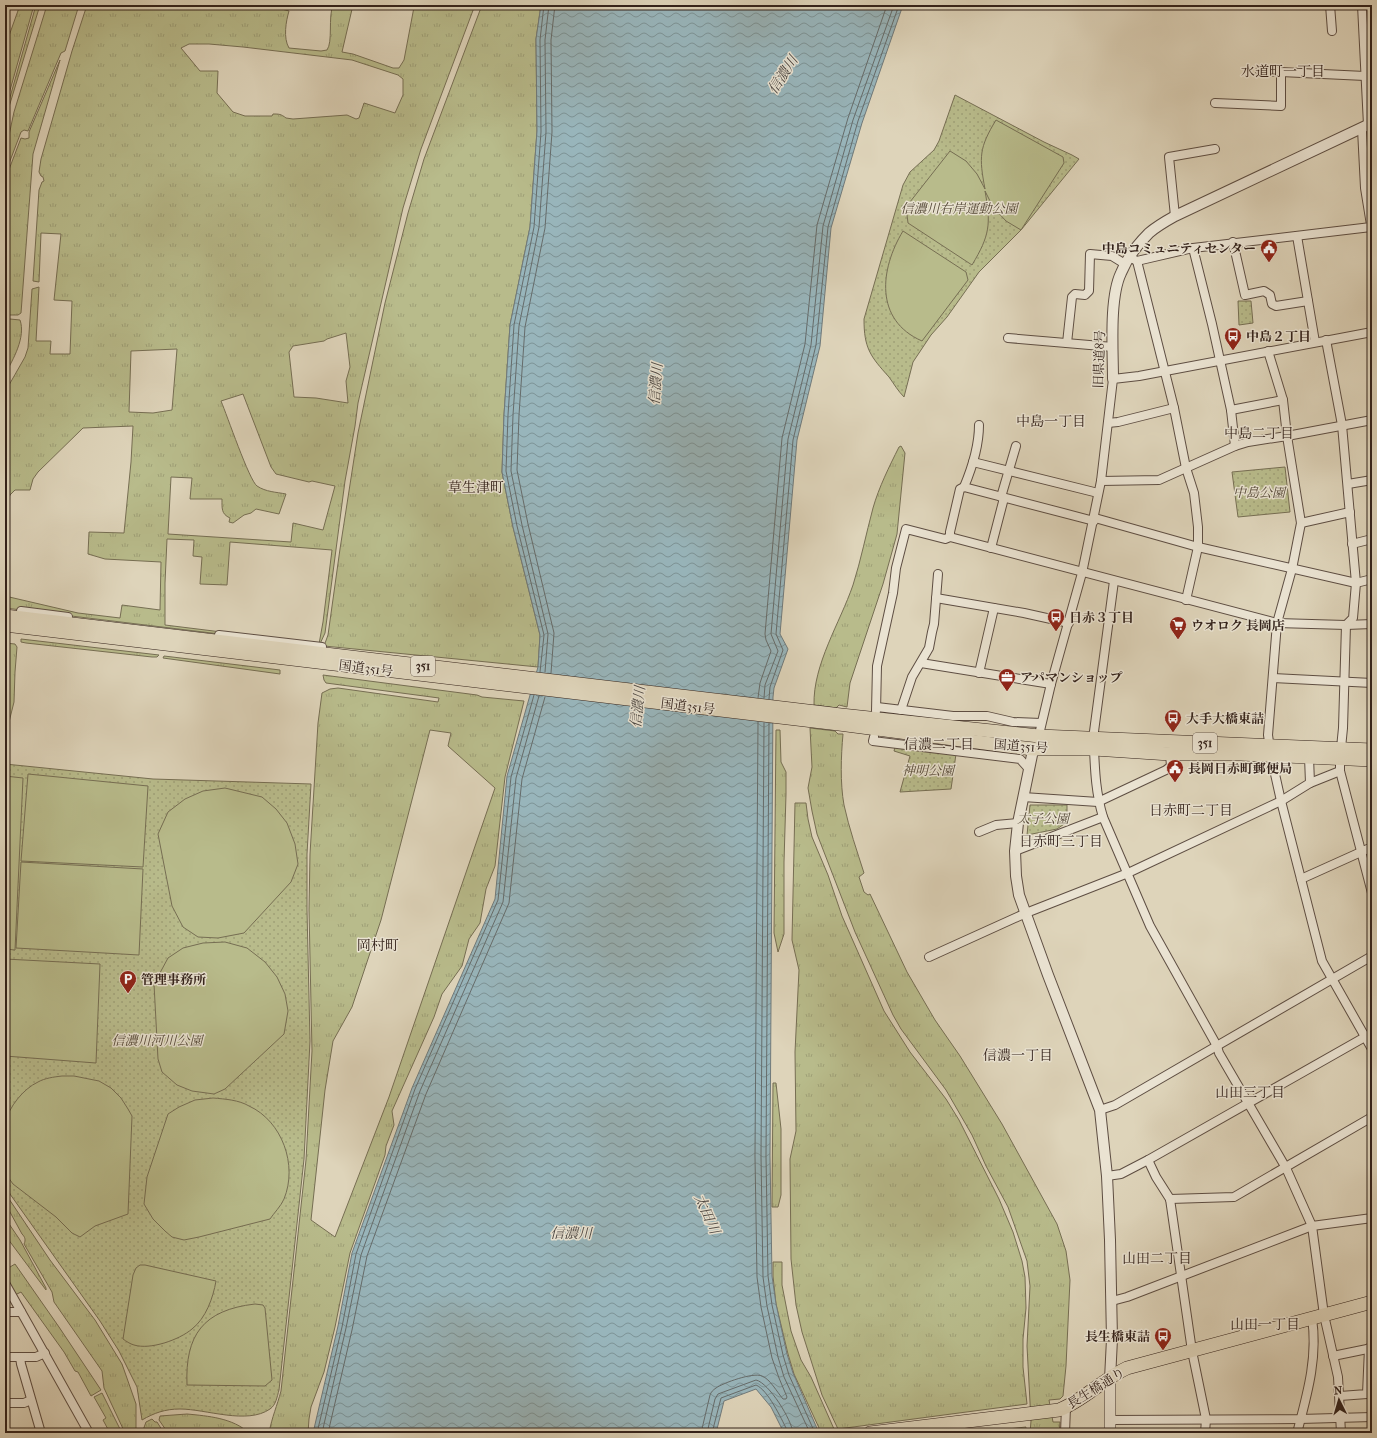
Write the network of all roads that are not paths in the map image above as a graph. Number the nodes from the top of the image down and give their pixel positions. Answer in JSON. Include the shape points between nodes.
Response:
{"nodes":[{"id":1,"x":1330,"y":5,"type":"edge"},
{"id":2,"x":1362,"y":5,"type":"edge"},
{"id":3,"x":1332,"y":31,"type":"dead end"},
{"id":4,"x":1372,"y":69,"type":"edge"},
{"id":5,"x":1260,"y":71,"type":"dead end"},
{"id":6,"x":1280,"y":73,"type":"junction"},
{"id":7,"x":1365,"y":76,"type":"junction"},
{"id":8,"x":1215,"y":103,"type":"dead end"},
{"id":9,"x":1367,"y":126,"type":"edge"},
{"id":10,"x":1216,"y":149,"type":"dead end"},
{"id":11,"x":1175,"y":216,"type":"junction"},
{"id":12,"x":1372,"y":229,"type":"edge"},
{"id":13,"x":1297,"y":236,"type":"junction"},
{"id":14,"x":1233,"y":242,"type":"junction"},
{"id":15,"x":1193,"y":248,"type":"junction"},
{"id":16,"x":1131,"y":261,"type":"junction"},
{"id":17,"x":1308,"y":301,"type":"junction"},
{"id":18,"x":1372,"y":332,"type":"edge"},
{"id":19,"x":1008,"y":338,"type":"dead end"},
{"id":20,"x":1326,"y":340,"type":"junction"},
{"id":21,"x":1314,"y":342,"type":"junction"},
{"id":22,"x":1067,"y":343,"type":"junction"},
{"id":23,"x":1113,"y":347,"type":"junction"},
{"id":24,"x":1268,"y":351,"type":"junction"},
{"id":25,"x":1220,"y":360,"type":"junction"},
{"id":26,"x":1164,"y":371,"type":"junction"},
{"id":27,"x":1113,"y":379,"type":"junction"},
{"id":28,"x":1283,"y":400,"type":"junction"},
{"id":29,"x":1174,"y":408,"type":"junction"},
{"id":30,"x":1231,"y":410,"type":"junction"},
{"id":31,"x":1372,"y":420,"type":"edge"},
{"id":32,"x":1108,"y":423,"type":"junction"},
{"id":33,"x":979,"y":425,"type":"dead end"},
{"id":34,"x":1342,"y":425,"type":"junction"},
{"id":35,"x":1287,"y":436,"type":"junction"},
{"id":36,"x":1016,"y":446,"type":"dead end"},
{"id":37,"x":1235,"y":446,"type":"junction"},
{"id":38,"x":973,"y":462,"type":"junction"},
{"id":39,"x":1186,"y":468,"type":"junction"},
{"id":40,"x":1008,"y":471,"type":"junction"},
{"id":41,"x":1372,"y":480,"type":"edge"},
{"id":42,"x":1101,"y":481,"type":"junction"},
{"id":43,"x":1348,"y":484,"type":"junction"},
{"id":44,"x":964,"y":487,"type":"junction"},
{"id":45,"x":1098,"y":493,"type":"junction"},
{"id":46,"x":1003,"y":497,"type":"junction"},
{"id":47,"x":1350,"y":512,"type":"junction"},
{"id":48,"x":1094,"y":520,"type":"junction"},
{"id":49,"x":1301,"y":523,"type":"junction"},
{"id":50,"x":950,"y":537,"type":"junction"},
{"id":51,"x":1372,"y":539,"type":"edge"},
{"id":52,"x":1352,"y":544,"type":"junction"},
{"id":53,"x":1198,"y":547,"type":"junction"},
{"id":54,"x":991,"y":548,"type":"junction"},
{"id":55,"x":1292,"y":569,"type":"junction"},
{"id":56,"x":1082,"y":573,"type":"junction"},
{"id":57,"x":938,"y":574,"type":"dead end"},
{"id":58,"x":1372,"y":579,"type":"edge"},
{"id":59,"x":1114,"y":581,"type":"junction"},
{"id":60,"x":1356,"y":583,"type":"junction"},
{"id":61,"x":936,"y":598,"type":"junction"},
{"id":62,"x":1186,"y":600,"type":"junction"},
{"id":63,"x":994,"y":608,"type":"junction"},
{"id":64,"x":21,"y":611,"type":"dead end"},
{"id":65,"x":5,"y":616,"type":"edge"},
{"id":66,"x":1068,"y":623,"type":"junction"},
{"id":67,"x":1277,"y":623,"type":"junction"},
{"id":68,"x":1372,"y":624,"type":"edge"},
{"id":69,"x":1346,"y":625,"type":"junction"},
{"id":70,"x":5,"y":626,"type":"edge"},
{"id":71,"x":322,"y":647,"type":"dead end"},
{"id":72,"x":921,"y":664,"type":"junction"},
{"id":73,"x":979,"y":673,"type":"junction"},
{"id":74,"x":1273,"y":678,"type":"junction"},
{"id":75,"x":1344,"y":681,"type":"junction"},
{"id":76,"x":1372,"y":683,"type":"edge"},
{"id":77,"x":1051,"y":684,"type":"junction"},
{"id":78,"x":901,"y":710,"type":"junction"},
{"id":79,"x":840,"y":720,"type":"junction"},
{"id":80,"x":1041,"y":723,"type":"junction"},
{"id":81,"x":874,"y":737,"type":"dead end"},
{"id":82,"x":1036,"y":742,"type":"junction"},
{"id":83,"x":1094,"y":744,"type":"junction"},
{"id":84,"x":1372,"y":750,"type":"edge"},
{"id":85,"x":1271,"y":751,"type":"junction"},
{"id":86,"x":1170,"y":754,"type":"junction"},
{"id":87,"x":1309,"y":757,"type":"junction"},
{"id":88,"x":1340,"y":759,"type":"junction"},
{"id":89,"x":1372,"y":760,"type":"edge"},
{"id":90,"x":1029,"y":769,"type":"junction"},
{"id":91,"x":1310,"y":783,"type":"junction"},
{"id":92,"x":1023,"y":797,"type":"junction"},
{"id":93,"x":1281,"y":801,"type":"junction"},
{"id":94,"x":1098,"y":802,"type":"junction"},
{"id":95,"x":1103,"y":817,"type":"junction"},
{"id":96,"x":1018,"y":823,"type":"junction"},
{"id":97,"x":979,"y":832,"type":"dead end"},
{"id":98,"x":1372,"y":847,"type":"edge"},
{"id":99,"x":1015,"y":851,"type":"junction"},
{"id":100,"x":1361,"y":852,"type":"junction"},
{"id":101,"x":1128,"y":872,"type":"junction"},
{"id":102,"x":1301,"y":879,"type":"junction"},
{"id":103,"x":1372,"y":893,"type":"edge"},
{"id":104,"x":1026,"y":913,"type":"junction"},
{"id":105,"x":1372,"y":956,"type":"edge"},
{"id":106,"x":929,"y":957,"type":"dead end"},
{"id":107,"x":1333,"y":978,"type":"junction"},
{"id":108,"x":1369,"y":1035,"type":"edge"},
{"id":109,"x":1217,"y":1046,"type":"junction"},
{"id":110,"x":1372,"y":1049,"type":"edge"},
{"id":111,"x":1248,"y":1104,"type":"junction"},
{"id":112,"x":1100,"y":1110,"type":"junction"},
{"id":113,"x":1372,"y":1116,"type":"edge"},
{"id":114,"x":1148,"y":1160,"type":"junction"},
{"id":115,"x":1286,"y":1168,"type":"junction"},
{"id":116,"x":1107,"y":1176,"type":"junction"},
{"id":117,"x":1170,"y":1199,"type":"junction"},
{"id":118,"x":1372,"y":1218,"type":"edge"},
{"id":119,"x":1312,"y":1226,"type":"junction"},
{"id":120,"x":1181,"y":1276,"type":"junction"},
{"id":121,"x":5,"y":1282,"type":"edge"},
{"id":122,"x":1112,"y":1300,"type":"junction"},
{"id":123,"x":1372,"y":1302,"type":"edge"},
{"id":124,"x":5,"y":1312,"type":"edge"},
{"id":125,"x":21,"y":1312,"type":"junction"},
{"id":126,"x":1318,"y":1317,"type":"junction"},
{"id":127,"x":1370,"y":1348,"type":"edge"},
{"id":128,"x":1192,"y":1351,"type":"junction"},
{"id":129,"x":44,"y":1353,"type":"junction"},
{"id":130,"x":1333,"y":1356,"type":"junction"},
{"id":131,"x":5,"y":1357,"type":"edge"},
{"id":132,"x":20,"y":1357,"type":"junction"},
{"id":133,"x":1110,"y":1379,"type":"junction"},
{"id":134,"x":1340,"y":1396,"type":"junction"},
{"id":135,"x":31,"y":1400,"type":"junction"},
{"id":136,"x":5,"y":1403,"type":"edge"},
{"id":137,"x":1066,"y":1407,"type":"junction"},
{"id":138,"x":1372,"y":1417,"type":"edge"},
{"id":139,"x":1341,"y":1418,"type":"junction"},
{"id":140,"x":1206,"y":1419,"type":"junction"},
{"id":141,"x":1300,"y":1419,"type":"junction"},
{"id":142,"x":1110,"y":1420,"type":"junction"},
{"id":143,"x":41,"y":1433,"type":"edge"},
{"id":144,"x":89,"y":1433,"type":"edge"},
{"id":145,"x":870,"y":1433,"type":"edge"},
{"id":146,"x":1065,"y":1433,"type":"edge"},
{"id":147,"x":1110,"y":1433,"type":"edge"},
{"id":148,"x":1205,"y":1433,"type":"edge"},
{"id":149,"x":1296,"y":1433,"type":"edge"},
{"id":150,"x":1341,"y":1433,"type":"edge"}],
"edges":[{"from":1,"to":3,"type":"street"},
{"from":2,"to":7,"type":"street"},
{"from":4,"to":7,"type":"street"},
{"from":5,"to":6,"type":"street"},
{"from":6,"to":7,"type":"street"},
{"from":6,"to":8,"type":"street","via":[[1281,106]]},
{"from":7,"to":9,"type":"street"},
{"from":9,"to":11,"type":"street","name":"旧県道8号"},
{"from":9,"to":12,"type":"street","via":[[1365,188]]},
{"from":10,"to":11,"type":"street","via":[[1169,157]]},
{"from":11,"to":16,"type":"street","name":"旧県道8号","via":[[1150,232]]},
{"from":12,"to":13,"type":"street"},
{"from":13,"to":14,"type":"street"},
{"from":13,"to":17,"type":"street"},
{"from":14,"to":15,"type":"street"},
{"from":14,"to":17,"type":"street","via":[[1245,295],[1264,291],[1270,295],[1272,304],[1276,306]]},
{"from":15,"to":16,"type":"street"},
{"from":15,"to":25,"type":"street"},
{"from":16,"to":22,"type":"street","via":[[1090,254],[1089,291],[1072,297]]},
{"from":16,"to":23,"type":"street","name":"旧県道8号","via":[[1118,280],[1114,300]]},
{"from":16,"to":26,"type":"street"},
{"from":17,"to":21,"type":"street"},
{"from":18,"to":20,"type":"street"},
{"from":19,"to":22,"type":"street"},
{"from":20,"to":21,"type":"street"},
{"from":20,"to":34,"type":"street"},
{"from":21,"to":24,"type":"street"},
{"from":22,"to":23,"type":"street"},
{"from":23,"to":27,"type":"street","name":"旧県道8号"},
{"from":24,"to":25,"type":"street"},
{"from":24,"to":28,"type":"street"},
{"from":25,"to":26,"type":"street"},
{"from":25,"to":30,"type":"street"},
{"from":26,"to":27,"type":"street"},
{"from":26,"to":29,"type":"street"},
{"from":27,"to":32,"type":"street","name":"旧県道8号"},
{"from":28,"to":30,"type":"street"},
{"from":28,"to":35,"type":"street"},
{"from":29,"to":32,"type":"street"},
{"from":29,"to":39,"type":"street"},
{"from":30,"to":37,"type":"street"},
{"from":31,"to":34,"type":"street"},
{"from":32,"to":42,"type":"street","name":"旧県道8号"},
{"from":33,"to":38,"type":"street"},
{"from":34,"to":35,"type":"street"},
{"from":34,"to":43,"type":"street"},
{"from":35,"to":37,"type":"street"},
{"from":35,"to":49,"type":"street"},
{"from":36,"to":40,"type":"street"},
{"from":37,"to":39,"type":"street"},
{"from":38,"to":40,"type":"street"},
{"from":38,"to":44,"type":"street"},
{"from":39,"to":42,"type":"street","via":[[1159,480]]},
{"from":39,"to":53,"type":"street","via":[[1194,493]]},
{"from":40,"to":45,"type":"street"},
{"from":40,"to":46,"type":"street"},
{"from":41,"to":43,"type":"street"},
{"from":42,"to":45,"type":"street","name":"旧県道8号"},
{"from":43,"to":47,"type":"street"},
{"from":44,"to":46,"type":"street"},
{"from":44,"to":50,"type":"street","via":[[960,489]]},
{"from":45,"to":48,"type":"street","name":"旧県道8号"},
{"from":46,"to":48,"type":"street"},
{"from":46,"to":54,"type":"street"},
{"from":47,"to":49,"type":"street"},
{"from":47,"to":52,"type":"street"},
{"from":48,"to":53,"type":"street"},
{"from":48,"to":56,"type":"street","name":"旧県道8号"},
{"from":49,"to":55,"type":"street"},
{"from":50,"to":54,"type":"street"},
{"from":50,"to":78,"type":"street","via":[[945,539],[906,529],[878,666],[877,709]]},
{"from":51,"to":52,"type":"street"},
{"from":52,"to":60,"type":"street"},
{"from":53,"to":55,"type":"street"},
{"from":53,"to":62,"type":"street"},
{"from":54,"to":56,"type":"street"},
{"from":55,"to":60,"type":"street"},
{"from":55,"to":67,"type":"street"},
{"from":56,"to":59,"type":"street"},
{"from":56,"to":66,"type":"street","name":"旧県道8号"},
{"from":57,"to":61,"type":"street"},
{"from":58,"to":60,"type":"street"},
{"from":59,"to":62,"type":"street"},
{"from":59,"to":83,"type":"street"},
{"from":60,"to":69,"type":"street","via":[[1352,618]]},
{"from":61,"to":63,"type":"street"},
{"from":61,"to":72,"type":"street","via":[[929,648]]},
{"from":62,"to":67,"type":"street"},
{"from":63,"to":66,"type":"street"},
{"from":63,"to":73,"type":"street"},
{"from":64,"to":71,"type":"street"},
{"from":65,"to":79,"type":"highway","name":"国道351号","number":"351"},
{"from":66,"to":77,"type":"street","name":"旧県道8号"},
{"from":67,"to":69,"type":"street"},
{"from":67,"to":74,"type":"street"},
{"from":68,"to":69,"type":"street"},
{"from":69,"to":75,"type":"street"},
{"from":70,"to":79,"type":"highway","name":"国道351号","number":"351"},
{"from":72,"to":73,"type":"street"},
{"from":72,"to":78,"type":"street","via":[[912,677]]},
{"from":73,"to":77,"type":"street"},
{"from":74,"to":75,"type":"street"},
{"from":74,"to":85,"type":"street","via":[[1268,735]]},
{"from":75,"to":76,"type":"street"},
{"from":75,"to":88,"type":"street"},
{"from":77,"to":80,"type":"street","name":"旧県道8号"},
{"from":78,"to":80,"type":"street"},
{"from":79,"to":82,"type":"highway","name":"国道351号","number":"351"},
{"from":80,"to":82,"type":"street","name":"旧県道8号"},
{"from":81,"to":90,"type":"street","via":[[873,741],[1020,759]]},
{"from":82,"to":83,"type":"highway","name":"国道351号","number":"351"},
{"from":82,"to":90,"type":"street"},
{"from":83,"to":85,"type":"highway","name":"国道351号","number":"351"},
{"from":83,"to":86,"type":"highway","name":"国道351号","number":"351"},
{"from":83,"to":94,"type":"street"},
{"from":84,"to":88,"type":"highway","name":"国道351号","number":"351"},
{"from":85,"to":86,"type":"highway","name":"国道351号","number":"351","via":[[1240,754]]},
{"from":85,"to":87,"type":"highway","name":"国道351号","number":"351"},
{"from":85,"to":88,"type":"highway","name":"国道351号","number":"351"},
{"from":85,"to":93,"type":"street"},
{"from":86,"to":94,"type":"street","via":[[1171,766],[1166,770]]},
{"from":87,"to":88,"type":"highway","name":"国道351号","number":"351"},
{"from":87,"to":91,"type":"street"},
{"from":88,"to":89,"type":"highway","name":"国道351号","number":"351"},
{"from":88,"to":91,"type":"street"},
{"from":88,"to":100,"type":"street"},
{"from":90,"to":92,"type":"street"},
{"from":91,"to":93,"type":"street"},
{"from":92,"to":94,"type":"street"},
{"from":92,"to":96,"type":"street"},
{"from":93,"to":101,"type":"street"},
{"from":93,"to":102,"type":"street"},
{"from":94,"to":95,"type":"street"},
{"from":95,"to":99,"type":"street"},
{"from":95,"to":101,"type":"street"},
{"from":96,"to":97,"type":"street","via":[[996,825]]},
{"from":96,"to":99,"type":"street"},
{"from":98,"to":100,"type":"street"},
{"from":99,"to":104,"type":"street","via":[[1018,888]]},
{"from":100,"to":102,"type":"street"},
{"from":100,"to":103,"type":"street"},
{"from":101,"to":104,"type":"street"},
{"from":101,"to":109,"type":"street","via":[[1150,926]]},
{"from":102,"to":107,"type":"street","via":[[1319,952]]},
{"from":104,"to":106,"type":"street"},
{"from":104,"to":112,"type":"street"},
{"from":105,"to":107,"type":"street"},
{"from":107,"to":108,"type":"street"},
{"from":107,"to":109,"type":"street"},
{"from":108,"to":110,"type":"street"},
{"from":108,"to":111,"type":"street"},
{"from":109,"to":111,"type":"street"},
{"from":109,"to":112,"type":"street","via":[[1115,1105]]},
{"from":111,"to":114,"type":"street"},
{"from":111,"to":115,"type":"street"},
{"from":112,"to":116,"type":"street"},
{"from":113,"to":115,"type":"street"},
{"from":114,"to":116,"type":"street","via":[[1121,1174]]},
{"from":114,"to":117,"type":"street"},
{"from":115,"to":117,"type":"street","via":[[1234,1198]]},
{"from":115,"to":119,"type":"street"},
{"from":116,"to":122,"type":"street"},
{"from":117,"to":120,"type":"street"},
{"from":118,"to":119,"type":"street"},
{"from":119,"to":120,"type":"street"},
{"from":119,"to":126,"type":"street"},
{"from":120,"to":122,"type":"street","via":[[1127,1297]]},
{"from":120,"to":128,"type":"street"},
{"from":121,"to":125,"type":"street"},
{"from":122,"to":133,"type":"street"},
{"from":123,"to":126,"type":"highway","name":"長生橋通り"},
{"from":124,"to":125,"type":"street"},
{"from":125,"to":129,"type":"street"},
{"from":126,"to":128,"type":"highway","name":"長生橋通り"},
{"from":126,"to":130,"type":"street"},
{"from":126,"to":141,"type":"street","via":[[1314,1330],[1314,1357],[1310,1380]]},
{"from":127,"to":130,"type":"street"},
{"from":127,"to":134,"type":"street","via":[[1367,1394]]},
{"from":128,"to":133,"type":"highway","name":"長生橋通り","via":[[1127,1368]]},
{"from":128,"to":140,"type":"street"},
{"from":129,"to":132,"type":"street","via":[[36,1357]]},
{"from":129,"to":144,"type":"street"},
{"from":130,"to":134,"type":"street"},
{"from":131,"to":132,"type":"street"},
{"from":132,"to":135,"type":"street"},
{"from":133,"to":137,"type":"highway","name":"長生橋通り"},
{"from":133,"to":142,"type":"main road"},
{"from":134,"to":139,"type":"street"},
{"from":135,"to":136,"type":"street","via":[[24,1403]]},
{"from":135,"to":143,"type":"street"},
{"from":137,"to":145,"type":"highway","name":"長生橋通り","via":[[1051,1412]]},
{"from":137,"to":146,"type":"street"},
{"from":138,"to":139,"type":"street"},
{"from":139,"to":141,"type":"street"},
{"from":139,"to":150,"type":"street"},
{"from":140,"to":141,"type":"street"},
{"from":140,"to":142,"type":"street"},
{"from":140,"to":148,"type":"street"},
{"from":141,"to":149,"type":"street"},
{"from":142,"to":147,"type":"main road"}]}
